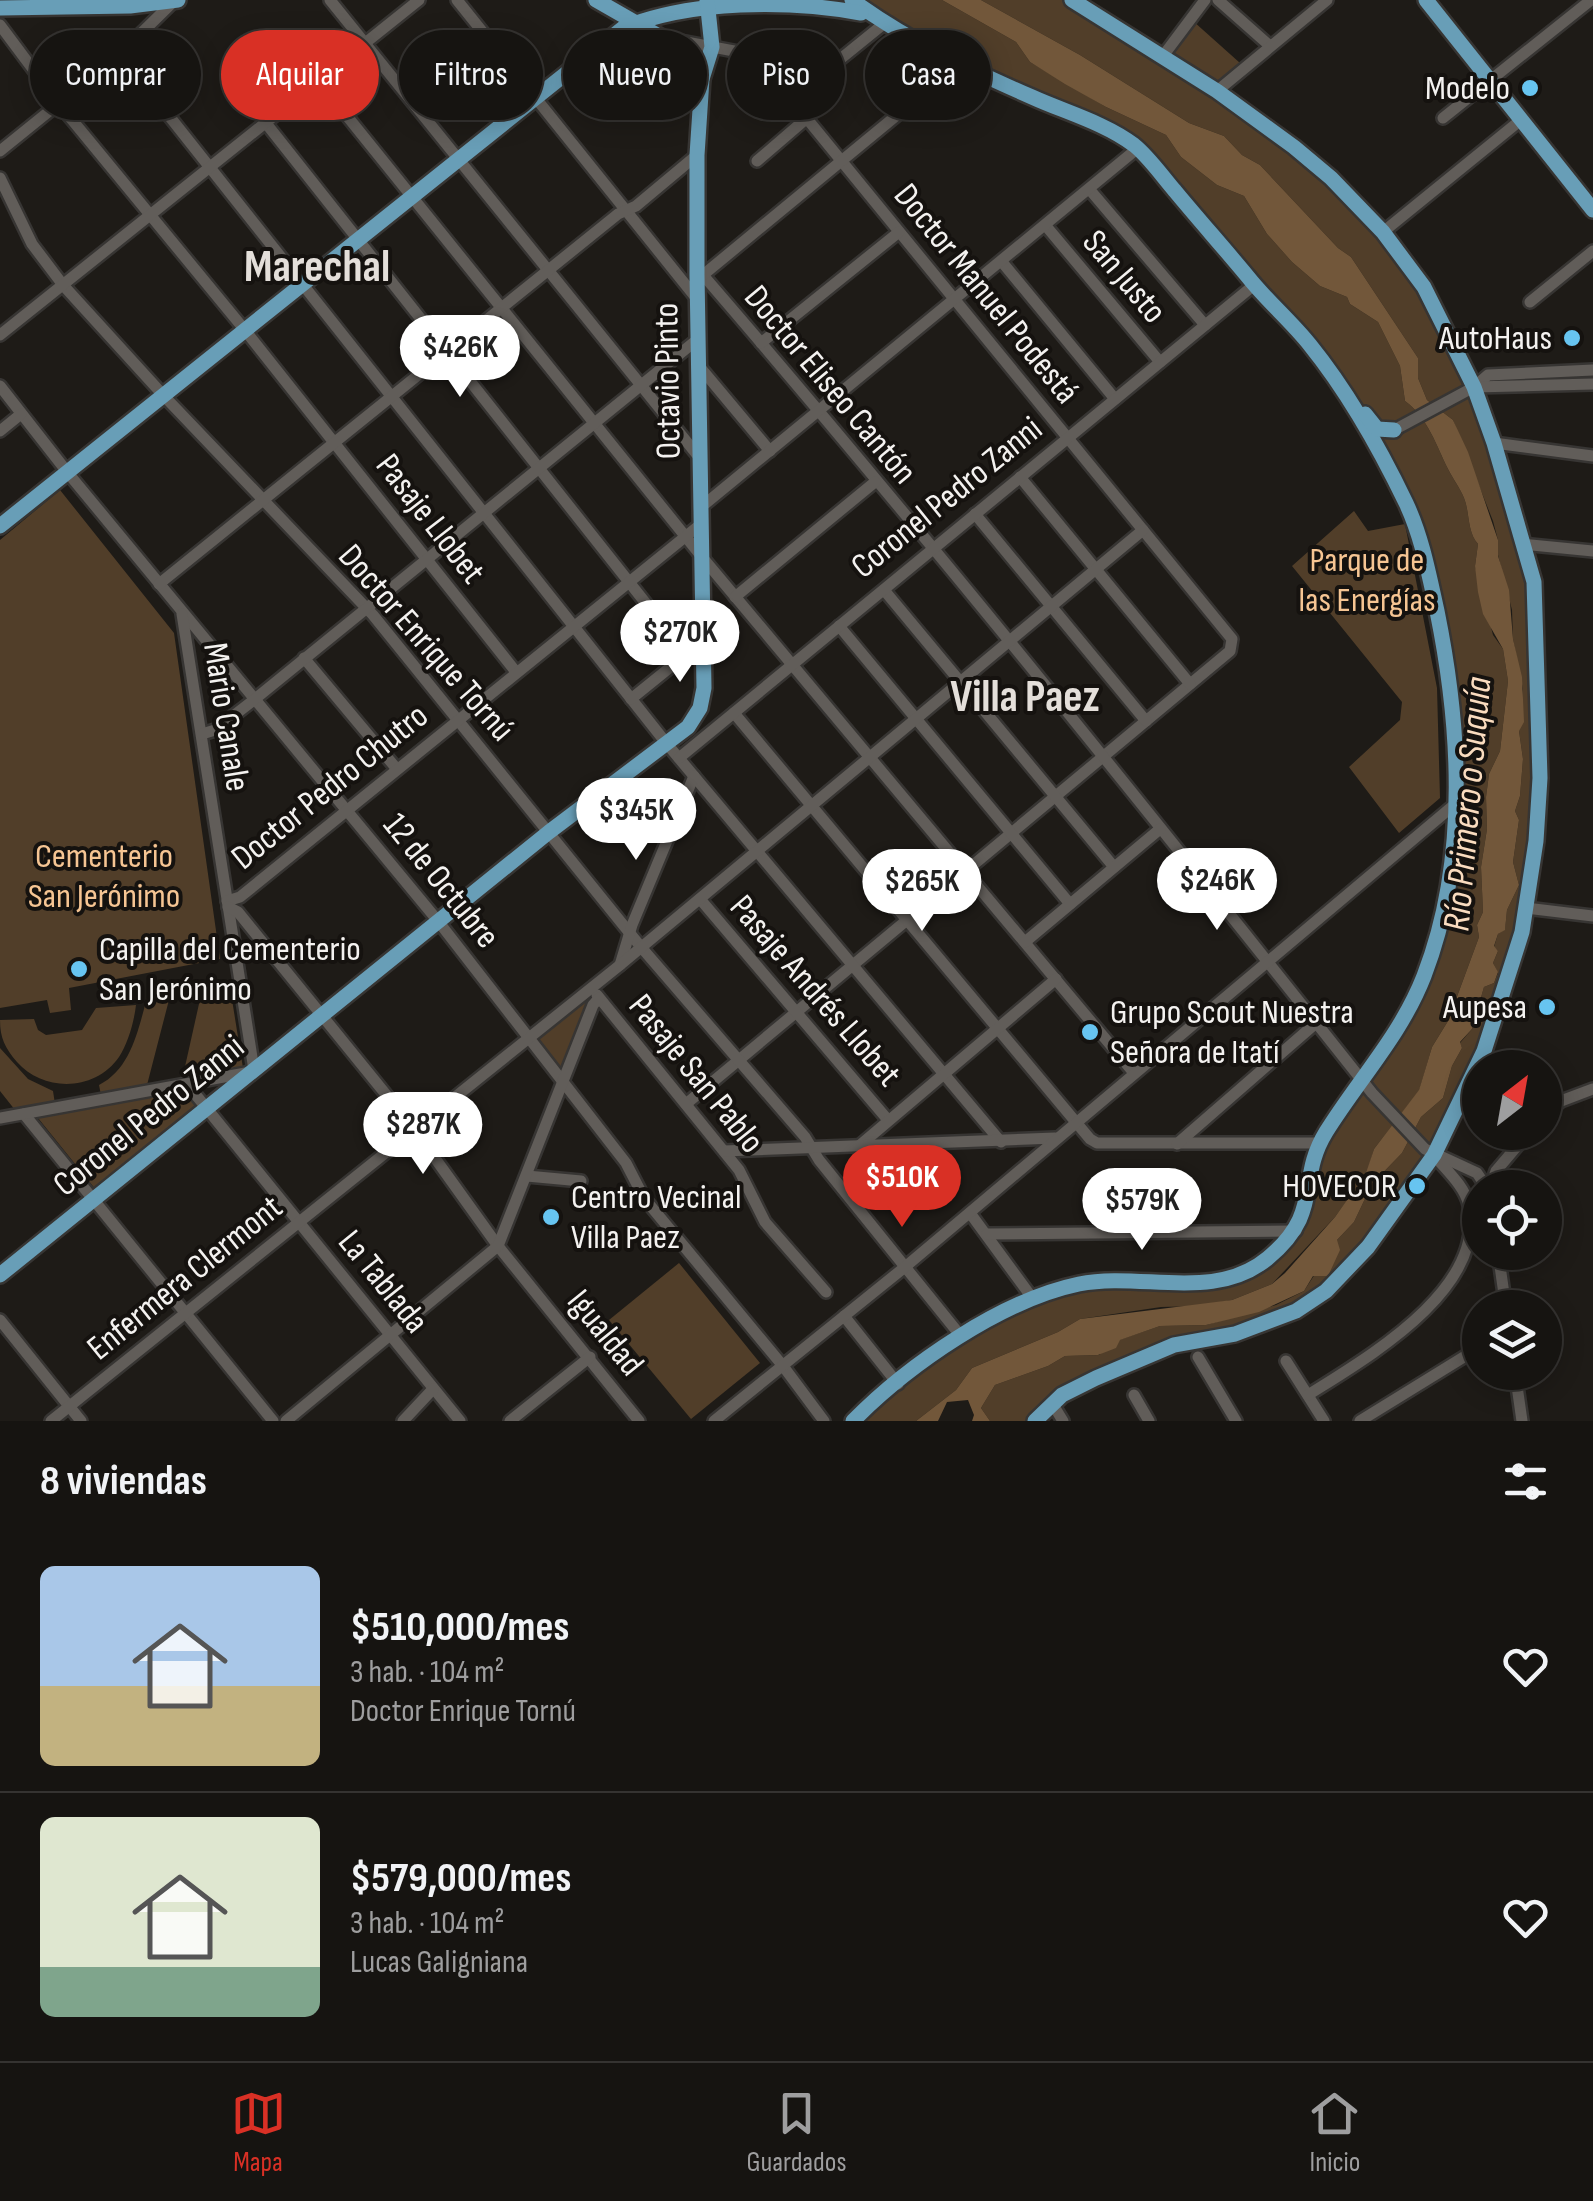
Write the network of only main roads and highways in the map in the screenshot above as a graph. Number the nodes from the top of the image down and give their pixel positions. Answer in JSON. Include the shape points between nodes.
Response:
{"nodes":[{"id":1,"x":596,"y":0,"type":"edge"},
{"id":2,"x":852,"y":0,"type":"edge"},
{"id":3,"x":1426,"y":0,"type":"edge"},
{"id":4,"x":175,"y":1,"type":"edge"},
{"id":5,"x":708,"y":2,"type":"edge"},
{"id":6,"x":1083,"y":3,"type":"edge"},
{"id":7,"x":687,"y":4,"type":"edge"},
{"id":8,"x":0,"y":8,"type":"edge"},
{"id":9,"x":880,"y":19,"type":"junction"},
{"id":10,"x":635,"y":22,"type":"junction"},
{"id":11,"x":648,"y":30,"type":"edge"},
{"id":12,"x":707,"y":64,"type":"edge"},
{"id":13,"x":699,"y":120,"type":"edge"},
{"id":14,"x":1593,"y":208,"type":"edge"},
{"id":15,"x":1241,"y":268,"type":"junction"},
{"id":16,"x":0,"y":526,"type":"edge"},
{"id":17,"x":1423,"y":550,"type":"junction"},
{"id":18,"x":667,"y":744,"type":"joint"},
{"id":19,"x":0,"y":1275,"type":"edge"},
{"id":20,"x":853,"y":1421,"type":"edge"},
{"id":21,"x":1035,"y":1421,"type":"edge"}],
"edges":[{"from":1,"to":10,"type":"main road"},
{"from":2,"to":9,"type":"main road"},
{"from":3,"to":14,"type":"main road"},
{"from":4,"to":8,"type":"main road"},
{"from":5,"to":7,"type":"main road"},
{"from":5,"to":9,"type":"main road","via":[[808,3]]},
{"from":5,"to":12,"type":"main road","name":"Octavio Pinto"},
{"from":6,"to":21,"type":"main road","via":[[1294,147],[1383,232],[1424,287],[1494,443],[1534,582],[1540,778],[1518,951],[1484,1052],[1430,1152],[1353,1265],[1317,1298],[1283,1317],[1174,1345],[1096,1378]]},
{"from":7,"to":10,"type":"main road"},
{"from":9,"to":15,"type":"main road","via":[[1138,148]]},
{"from":10,"to":11,"type":"main road"},
{"from":10,"to":16,"type":"main road"},
{"from":13,"to":18,"type":"main road","name":"Octavio Pinto","via":[[704,688],[688,727]]},
{"from":15,"to":17,"type":"main road","via":[[1324,365],[1374,443]]},
{"from":15,"to":17,"type":"main road","via":[[1255,274],[1324,350],[1372,425],[1392,431],[1388,451],[1418,516]]},
{"from":17,"to":20,"type":"main road","via":[[1455,740],[1447,892],[1438,936],[1404,1021],[1368,1088],[1321,1144],[1296,1231],[1256,1268],[1232,1278],[1088,1282],[1033,1299],[960,1335]]},
{"from":18,"to":19,"type":"main road","name":"Coronel Pedro Zanni"}]}
